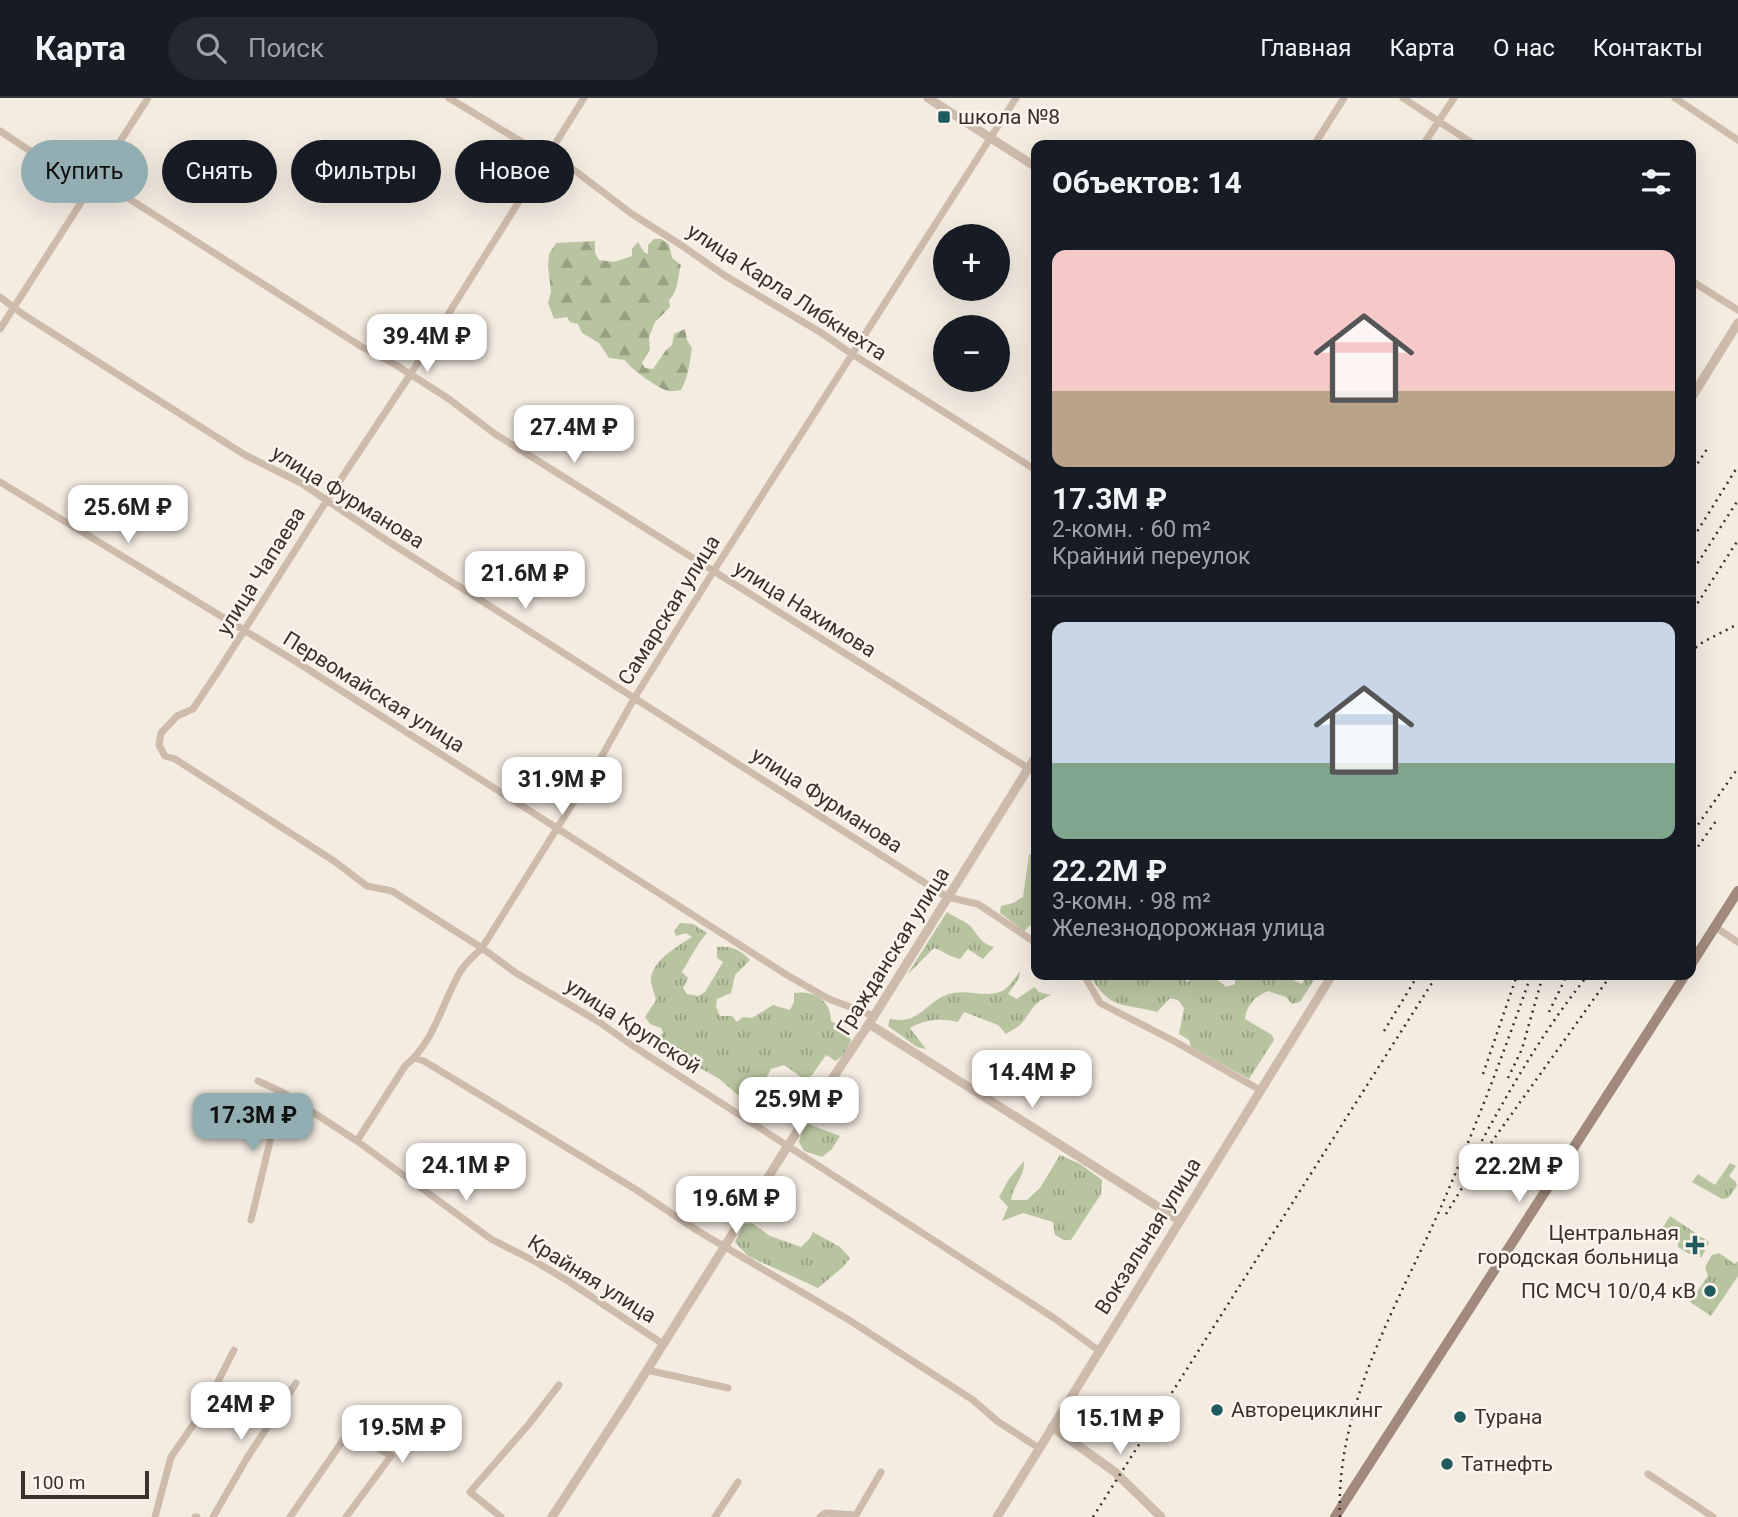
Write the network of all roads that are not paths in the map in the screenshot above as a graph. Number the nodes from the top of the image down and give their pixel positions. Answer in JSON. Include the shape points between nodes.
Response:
{"nodes":[{"id":1,"x":148,"y":98,"type":"edge"},
{"id":2,"x":449,"y":98,"type":"edge"},
{"id":3,"x":584,"y":98,"type":"edge"},
{"id":4,"x":928,"y":98,"type":"edge"},
{"id":5,"x":1016,"y":98,"type":"edge"},
{"id":6,"x":1344,"y":98,"type":"edge"},
{"id":7,"x":1403,"y":98,"type":"edge"},
{"id":8,"x":1454,"y":98,"type":"edge"},
{"id":9,"x":1675,"y":98,"type":"edge"},
{"id":10,"x":1439,"y":122,"type":"junction"},
{"id":11,"x":0,"y":131,"type":"edge"},
{"id":12,"x":990,"y":138,"type":"junction"},
{"id":13,"x":122,"y":140,"type":"edge"},
{"id":14,"x":519,"y":140,"type":"edge"},
{"id":15,"x":556,"y":140,"type":"edge"},
{"id":16,"x":1317,"y":140,"type":"edge"},
{"id":17,"x":1426,"y":140,"type":"edge"},
{"id":18,"x":1467,"y":140,"type":"edge"},
{"id":19,"x":1738,"y":140,"type":"edge"},
{"id":20,"x":21,"y":145,"type":"edge"},
{"id":21,"x":1031,"y":164,"type":"edge"},
{"id":22,"x":574,"y":170,"type":"edge"},
{"id":23,"x":82,"y":203,"type":"edge"},
{"id":24,"x":136,"y":203,"type":"edge"},
{"id":25,"x":516,"y":203,"type":"edge"},
{"id":26,"x":1696,"y":284,"type":"edge"},
{"id":27,"x":0,"y":297,"type":"edge"},
{"id":28,"x":14,"y":306,"type":"junction"},
{"id":29,"x":1738,"y":310,"type":"edge"},
{"id":30,"x":1738,"y":323,"type":"edge"},
{"id":31,"x":0,"y":329,"type":"edge"},
{"id":32,"x":852,"y":354,"type":"junction"},
{"id":33,"x":410,"y":375,"type":"junction"},
{"id":34,"x":1696,"y":390,"type":"edge"},
{"id":35,"x":1031,"y":467,"type":"edge"},
{"id":36,"x":0,"y":482,"type":"edge"},
{"id":37,"x":327,"y":500,"type":"junction"},
{"id":38,"x":713,"y":572,"type":"junction"},
{"id":39,"x":243,"y":631,"type":"junction"},
{"id":40,"x":635,"y":697,"type":"junction"},
{"id":41,"x":161,"y":733,"type":"joint"},
{"id":42,"x":1031,"y":769,"type":"edge"},
{"id":43,"x":1031,"y":771,"type":"edge"},
{"id":44,"x":556,"y":830,"type":"junction"},
{"id":45,"x":1738,"y":891,"type":"edge"},
{"id":46,"x":947,"y":897,"type":"junction"},
{"id":47,"x":1715,"y":928,"type":"junction"},
{"id":48,"x":1031,"y":940,"type":"edge"},
{"id":49,"x":1738,"y":942,"type":"edge"},
{"id":50,"x":482,"y":948,"type":"junction"},
{"id":51,"x":1696,"y":957,"type":"edge"},
{"id":52,"x":1087,"y":980,"type":"edge"},
{"id":53,"x":1329,"y":980,"type":"edge"},
{"id":54,"x":1682,"y":980,"type":"edge"},
{"id":55,"x":872,"y":1020,"type":"junction"},
{"id":56,"x":415,"y":1058,"type":"junction"},
{"id":57,"x":258,"y":1081,"type":"dead end"},
{"id":58,"x":1260,"y":1090,"type":"junction"},
{"id":59,"x":282,"y":1092,"type":"junction"},
{"id":60,"x":357,"y":1141,"type":"junction"},
{"id":61,"x":787,"y":1147,"type":"junction"},
{"id":62,"x":251,"y":1220,"type":"dead end"},
{"id":63,"x":1179,"y":1220,"type":"junction"},
{"id":64,"x":724,"y":1245,"type":"junction"},
{"id":65,"x":663,"y":1344,"type":"junction"},
{"id":66,"x":234,"y":1350,"type":"dead end"},
{"id":67,"x":1098,"y":1350,"type":"junction"},
{"id":68,"x":647,"y":1370,"type":"junction"},
{"id":69,"x":296,"y":1383,"type":"dead end"},
{"id":70,"x":559,"y":1385,"type":"dead end"},
{"id":71,"x":727,"y":1388,"type":"dead end"},
{"id":72,"x":1052,"y":1427,"type":"junction"},
{"id":73,"x":1039,"y":1448,"type":"junction"},
{"id":74,"x":881,"y":1472,"type":"dead end"},
{"id":75,"x":1648,"y":1474,"type":"dead end"},
{"id":76,"x":738,"y":1482,"type":"dead end"},
{"id":77,"x":155,"y":1517,"type":"edge"},
{"id":78,"x":213,"y":1517,"type":"edge"},
{"id":79,"x":290,"y":1517,"type":"edge"},
{"id":80,"x":346,"y":1517,"type":"edge"},
{"id":81,"x":501,"y":1517,"type":"edge"},
{"id":82,"x":552,"y":1517,"type":"edge"},
{"id":83,"x":715,"y":1517,"type":"edge"},
{"id":84,"x":820,"y":1517,"type":"edge"},
{"id":85,"x":997,"y":1517,"type":"edge"},
{"id":86,"x":1161,"y":1517,"type":"edge"},
{"id":87,"x":1335,"y":1517,"type":"edge"},
{"id":88,"x":1713,"y":1517,"type":"edge"}],
"edges":[{"from":1,"to":13,"type":"street"},
{"from":2,"to":14,"type":"street","name":"улица Карла Либкнехта"},
{"from":3,"to":15,"type":"street","name":"улица Чапаева"},
{"from":4,"to":12,"type":"street"},
{"from":5,"to":12,"type":"street","name":"Самарская улица"},
{"from":6,"to":16,"type":"street"},
{"from":7,"to":10,"type":"street"},
{"from":8,"to":10,"type":"street"},
{"from":9,"to":19,"type":"street"},
{"from":10,"to":17,"type":"street"},
{"from":10,"to":18,"type":"street"},
{"from":11,"to":20,"type":"street"},
{"from":12,"to":21,"type":"street"},
{"from":12,"to":32,"type":"street","name":"Самарская улица"},
{"from":22,"to":32,"type":"street","name":"улица Карла Либкнехта","via":[[724,275]]},
{"from":23,"to":28,"type":"street"},
{"from":24,"to":33,"type":"street","name":"улица Нахимова"},
{"from":25,"to":33,"type":"street","name":"улица Чапаева"},
{"from":26,"to":29,"type":"street"},
{"from":27,"to":28,"type":"street","name":"улица Фурманова"},
{"from":28,"to":31,"type":"street"},
{"from":28,"to":37,"type":"street","name":"улица Фурманова","via":[[244,455]]},
{"from":30,"to":34,"type":"street"},
{"from":32,"to":35,"type":"street","name":"улица Карла Либкнехта"},
{"from":32,"to":38,"type":"street","name":"Самарская улица"},
{"from":33,"to":37,"type":"street","name":"улица Чапаева"},
{"from":33,"to":38,"type":"street","name":"улица Нахимова"},
{"from":36,"to":39,"type":"street","name":"Первомайская улица"},
{"from":37,"to":39,"type":"street","name":"улица Чапаева"},
{"from":37,"to":40,"type":"street","name":"улица Фурманова"},
{"from":38,"to":40,"type":"street","name":"Самарская улица"},
{"from":38,"to":42,"type":"street","name":"улица Нахимова"},
{"from":39,"to":41,"type":"street","name":"улица Чапаева","via":[[193,709],[177,716]]},
{"from":39,"to":44,"type":"street","name":"Первомайская улица"},
{"from":40,"to":44,"type":"street","name":"Самарская улица"},
{"from":40,"to":46,"type":"street","name":"улица Фурманова"},
{"from":41,"to":50,"type":"street","name":"улица Крупской","via":[[159,745],[165,756],[175,758],[367,886],[392,891]]},
{"from":43,"to":46,"type":"street","name":"Гражданская улица"},
{"from":44,"to":50,"type":"street","name":"Самарская улица"},
{"from":44,"to":55,"type":"street","name":"Первомайская улица","via":[[787,975]]},
{"from":45,"to":47,"type":"main road"},
{"from":46,"to":48,"type":"street","name":"улица Фурманова","via":[[978,904]]},
{"from":46,"to":55,"type":"street","name":"Гражданская улица"},
{"from":47,"to":49,"type":"street"},
{"from":47,"to":51,"type":"main road"},
{"from":50,"to":56,"type":"street","name":"Самарская улица","via":[[461,970]]},
{"from":50,"to":61,"type":"street","name":"улица Крупской"},
{"from":52,"to":58,"type":"street","via":[[1100,1003]]},
{"from":53,"to":58,"type":"street","name":"Вокзальная улица"},
{"from":54,"to":87,"type":"main road"},
{"from":55,"to":61,"type":"street","name":"Гражданская улица"},
{"from":55,"to":63,"type":"street","name":"Первомайская улица"},
{"from":56,"to":60,"type":"street","name":"Самарская улица","via":[[405,1066]]},
{"from":56,"to":64,"type":"street"},
{"from":57,"to":59,"type":"street","name":"Крайняя улица"},
{"from":58,"to":63,"type":"street","name":"Вокзальная улица"},
{"from":59,"to":60,"type":"street","name":"Крайняя улица"},
{"from":59,"to":62,"type":"street"},
{"from":60,"to":65,"type":"street","name":"Крайняя улица","via":[[491,1239],[557,1275]]},
{"from":61,"to":64,"type":"street","name":"Гражданская улица"},
{"from":61,"to":67,"type":"street","name":"улица Крупской"},
{"from":63,"to":67,"type":"street","name":"Вокзальная улица"},
{"from":64,"to":65,"type":"street","name":"Гражданская улица"},
{"from":64,"to":73,"type":"street","via":[[849,1320]]},
{"from":65,"to":68,"type":"street","name":"Гражданская улица"},
{"from":66,"to":77,"type":"street","via":[[204,1409],[171,1457]]},
{"from":67,"to":72,"type":"street","name":"Вокзальная улица"},
{"from":68,"to":71,"type":"street"},
{"from":68,"to":82,"type":"street","name":"Гражданская улица"},
{"from":69,"to":78,"type":"street"},
{"from":70,"to":81,"type":"street","via":[[470,1492]]},
{"from":72,"to":73,"type":"street","name":"Вокзальная улица"},
{"from":72,"to":86,"type":"street","via":[[1115,1472]]},
{"from":73,"to":85,"type":"street","name":"Вокзальная улица"},
{"from":74,"to":84,"type":"street","via":[[856,1515],[825,1513]]},
{"from":75,"to":88,"type":"street"},
{"from":76,"to":83,"type":"street"},
{"from":79,"to":80,"type":"street","via":[[348,1433],[391,1456]]}]}
